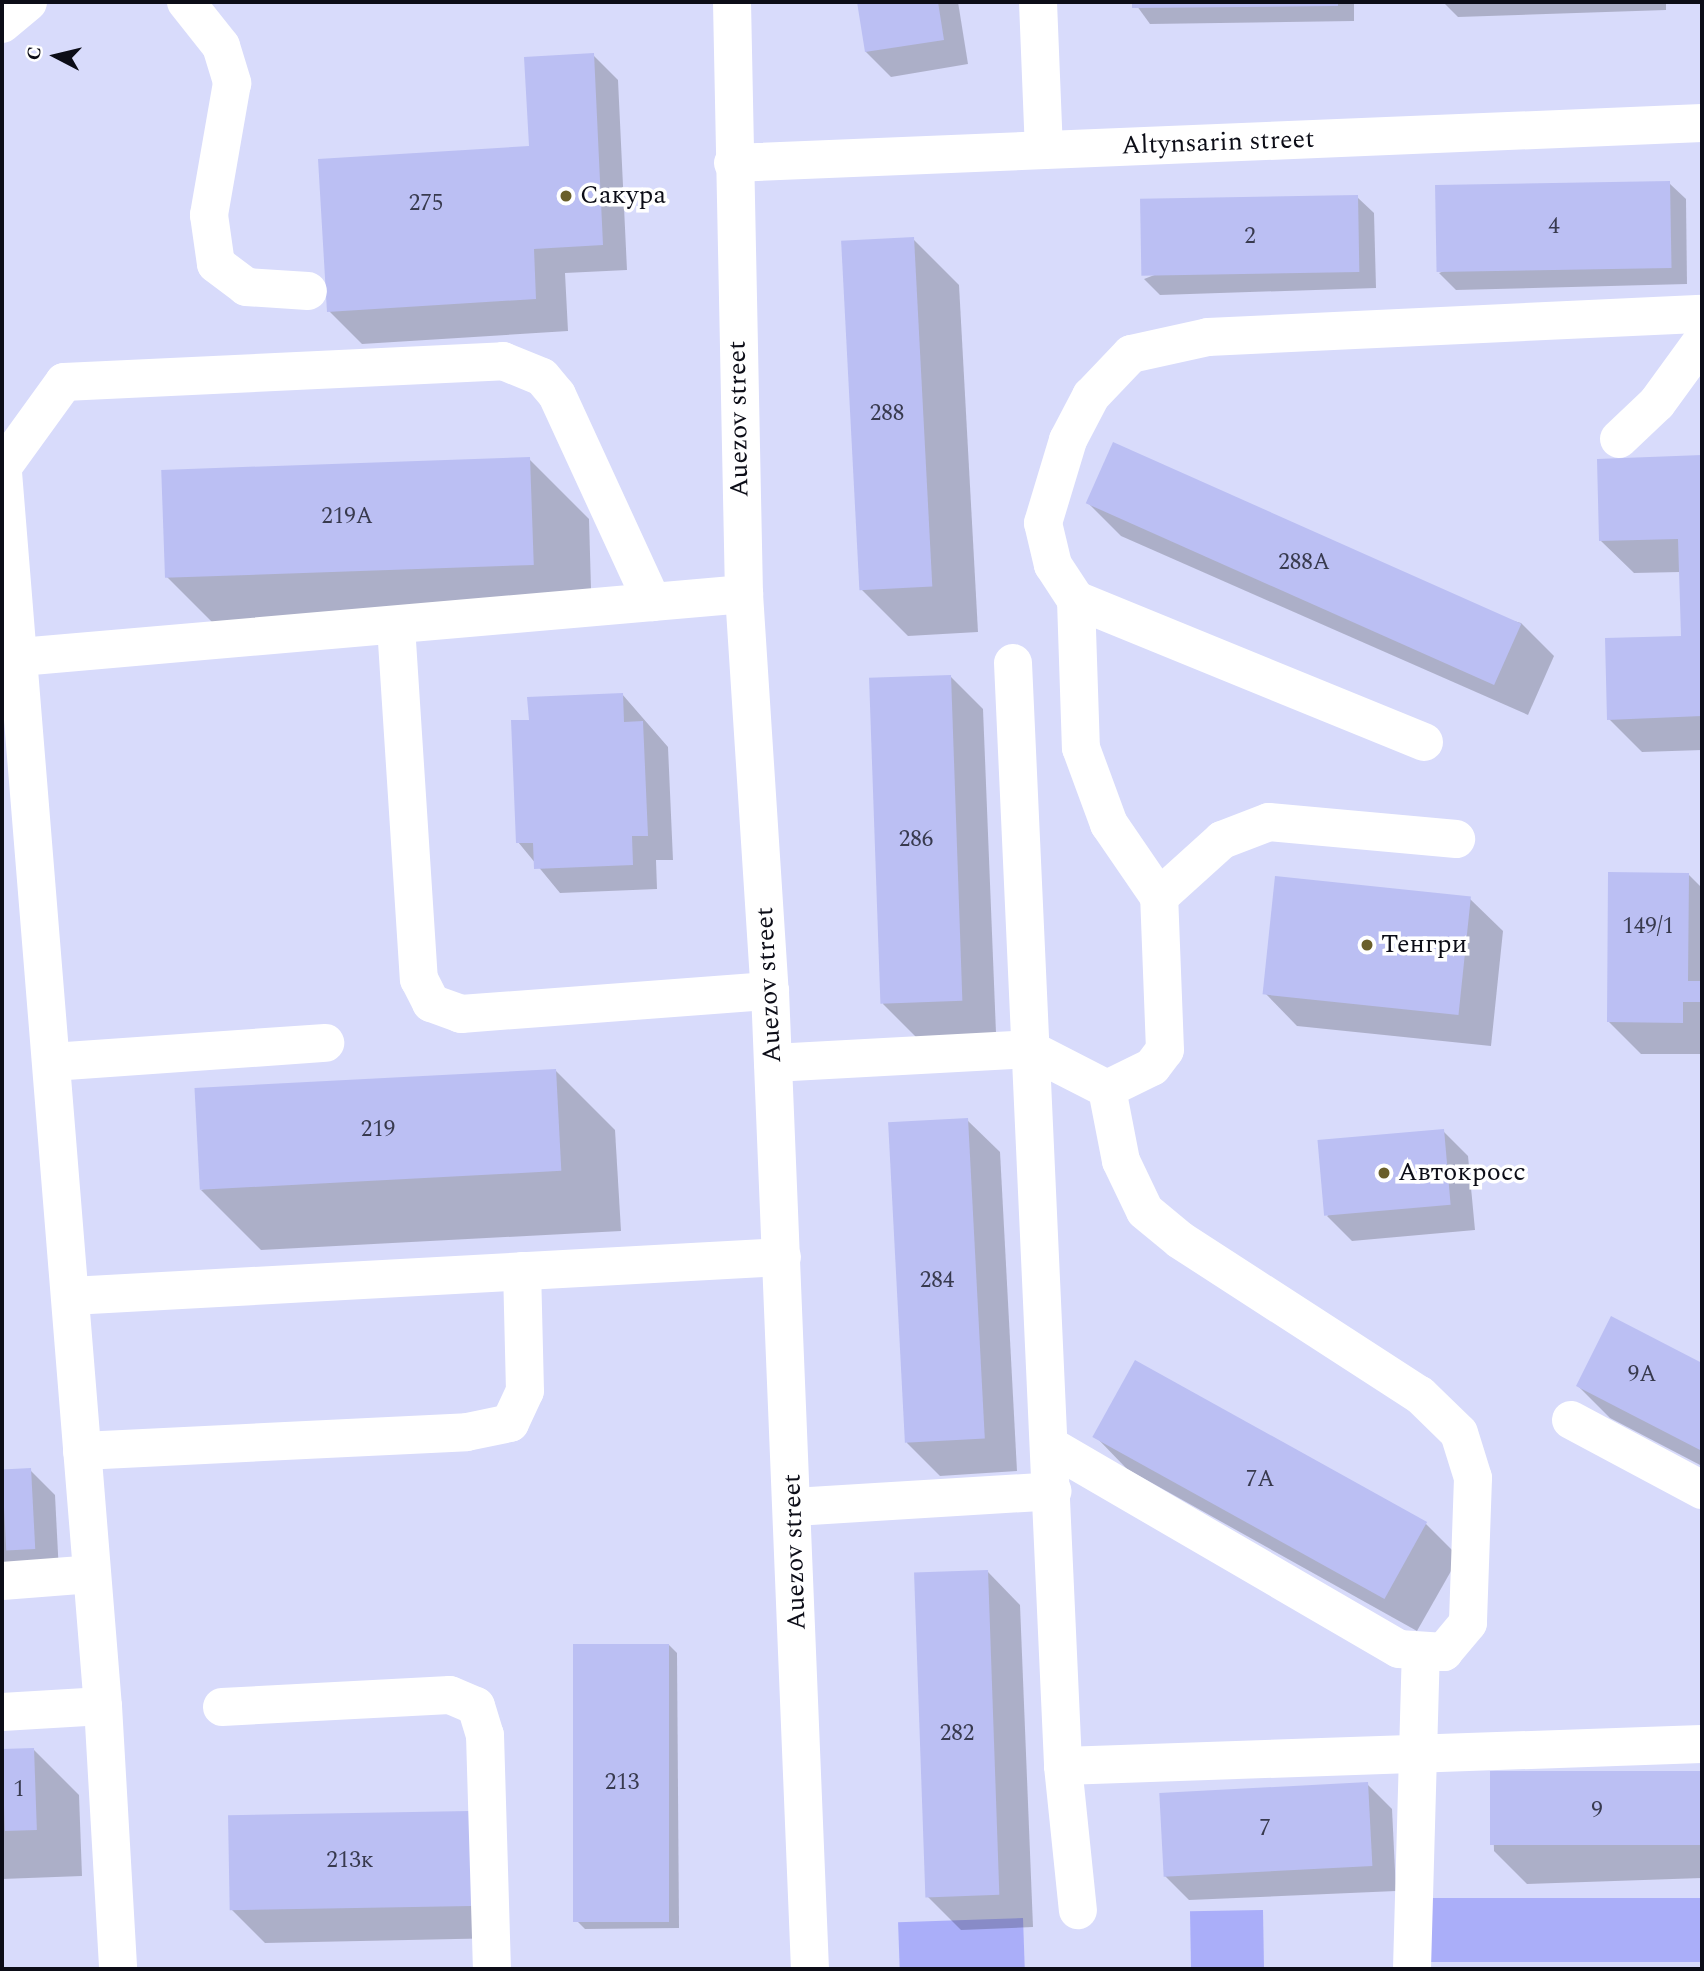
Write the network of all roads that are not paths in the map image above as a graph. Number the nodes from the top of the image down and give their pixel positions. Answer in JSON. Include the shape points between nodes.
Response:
{"nodes":[{"id":1,"x":28,"y":2,"type":"edge"},
{"id":2,"x":186,"y":2,"type":"edge"},
{"id":3,"x":732,"y":2,"type":"edge"},
{"id":4,"x":1038,"y":2,"type":"edge"},
{"id":5,"x":2,"y":23,"type":"edge"},
{"id":6,"x":1702,"y":123,"type":"edge"},
{"id":7,"x":1702,"y":136,"type":"edge"},
{"id":8,"x":1044,"y":150,"type":"junction"},
{"id":9,"x":733,"y":163,"type":"junction"},
{"id":10,"x":307,"y":291,"type":"dead end"},
{"id":11,"x":1702,"y":314,"type":"edge"},
{"id":12,"x":1702,"y":341,"type":"edge"},
{"id":13,"x":1619,"y":439,"type":"dead end"},
{"id":14,"x":3,"y":464,"type":"edge"},
{"id":15,"x":744,"y":594,"type":"junction"},
{"id":16,"x":1076,"y":600,"type":"junction"},
{"id":17,"x":652,"y":602,"type":"junction"},
{"id":18,"x":396,"y":625,"type":"junction"},
{"id":19,"x":20,"y":657,"type":"junction"},
{"id":20,"x":1013,"y":663,"type":"dead end"},
{"id":21,"x":1424,"y":742,"type":"dead end"},
{"id":22,"x":1456,"y":839,"type":"dead end"},
{"id":23,"x":1159,"y":897,"type":"junction"},
{"id":24,"x":770,"y":991,"type":"junction"},
{"id":25,"x":325,"y":1043,"type":"dead end"},
{"id":26,"x":1029,"y":1049,"type":"junction"},
{"id":27,"x":52,"y":1062,"type":"junction"},
{"id":28,"x":773,"y":1063,"type":"junction"},
{"id":29,"x":1107,"y":1089,"type":"junction"},
{"id":30,"x":782,"y":1257,"type":"junction"},
{"id":31,"x":522,"y":1271,"type":"junction"},
{"id":32,"x":71,"y":1296,"type":"junction"},
{"id":33,"x":1572,"y":1420,"type":"dead end"},
{"id":34,"x":1050,"y":1446,"type":"junction"},
{"id":35,"x":82,"y":1451,"type":"junction"},
{"id":36,"x":1702,"y":1490,"type":"edge"},
{"id":37,"x":1053,"y":1491,"type":"junction"},
{"id":38,"x":794,"y":1507,"type":"junction"},
{"id":39,"x":92,"y":1574,"type":"junction"},
{"id":40,"x":2,"y":1581,"type":"edge"},
{"id":41,"x":1421,"y":1655,"type":"junction"},
{"id":42,"x":103,"y":1706,"type":"junction"},
{"id":43,"x":222,"y":1707,"type":"dead end"},
{"id":44,"x":2,"y":1712,"type":"edge"},
{"id":45,"x":1702,"y":1744,"type":"edge"},
{"id":46,"x":1420,"y":1754,"type":"junction"},
{"id":47,"x":1063,"y":1766,"type":"junction"},
{"id":48,"x":1078,"y":1910,"type":"dead end"},
{"id":49,"x":118,"y":1969,"type":"edge"},
{"id":50,"x":492,"y":1969,"type":"edge"},
{"id":51,"x":810,"y":1969,"type":"edge"},
{"id":52,"x":1412,"y":1969,"type":"edge"}],
"edges":[{"from":1,"to":5,"type":"street"},
{"from":2,"to":10,"type":"street","via":[[222,46],[232,83],[209,215],[216,264],[246,287]]},
{"from":3,"to":9,"type":"street","name":"Auezov street"},
{"from":4,"to":8,"type":"street"},
{"from":6,"to":7,"type":"street"},
{"from":6,"to":8,"type":"street","name":"Altynsarin street"},
{"from":8,"to":9,"type":"street","name":"Altynsarin street"},
{"from":9,"to":15,"type":"street","name":"Auezov street"},
{"from":11,"to":16,"type":"street","via":[[1208,337],[1131,354],[1091,396],[1046,499],[1046,548]]},
{"from":12,"to":13,"type":"street","via":[[1657,402]]},
{"from":14,"to":17,"type":"street","via":[[51,392],[81,378],[503,361],[542,377],[557,395]]},
{"from":14,"to":19,"type":"street"},
{"from":15,"to":17,"type":"street"},
{"from":15,"to":24,"type":"street","name":"Auezov street"},
{"from":16,"to":21,"type":"street"},
{"from":16,"to":23,"type":"street","via":[[1081,748],[1108,824]]},
{"from":17,"to":18,"type":"street"},
{"from":18,"to":19,"type":"street"},
{"from":18,"to":24,"type":"street","via":[[419,979],[431,1003],[461,1014]]},
{"from":19,"to":27,"type":"street"},
{"from":20,"to":26,"type":"street"},
{"from":22,"to":23,"type":"street","via":[[1255,824],[1222,840]]},
{"from":23,"to":29,"type":"street","via":[[1165,1050],[1152,1067]]},
{"from":24,"to":28,"type":"street","name":"Auezov street"},
{"from":25,"to":27,"type":"street"},
{"from":26,"to":28,"type":"street"},
{"from":26,"to":29,"type":"street"},
{"from":26,"to":34,"type":"street"},
{"from":27,"to":32,"type":"street"},
{"from":28,"to":30,"type":"street","name":"Auezov street"},
{"from":29,"to":41,"type":"street","via":[[1130,1188],[1153,1218],[1420,1395],[1459,1433],[1473,1478],[1473,1599],[1460,1639],[1444,1652]]},
{"from":30,"to":31,"type":"street"},
{"from":30,"to":38,"type":"street","name":"Auezov street"},
{"from":31,"to":32,"type":"street"},
{"from":31,"to":35,"type":"street","via":[[524,1391],[510,1423],[467,1432]]},
{"from":32,"to":35,"type":"street"},
{"from":33,"to":36,"type":"street"},
{"from":34,"to":37,"type":"street"},
{"from":34,"to":41,"type":"street","via":[[1399,1649]]},
{"from":35,"to":39,"type":"street"},
{"from":37,"to":38,"type":"street"},
{"from":37,"to":47,"type":"street"},
{"from":38,"to":51,"type":"street","name":"Auezov street"},
{"from":39,"to":40,"type":"street"},
{"from":39,"to":42,"type":"street"},
{"from":41,"to":46,"type":"street"},
{"from":42,"to":44,"type":"street"},
{"from":42,"to":49,"type":"street"},
{"from":43,"to":50,"type":"street","via":[[450,1695],[476,1706],[485,1735]]},
{"from":45,"to":46,"type":"street"},
{"from":46,"to":47,"type":"street"},
{"from":46,"to":52,"type":"street"},
{"from":47,"to":48,"type":"street"}]}
